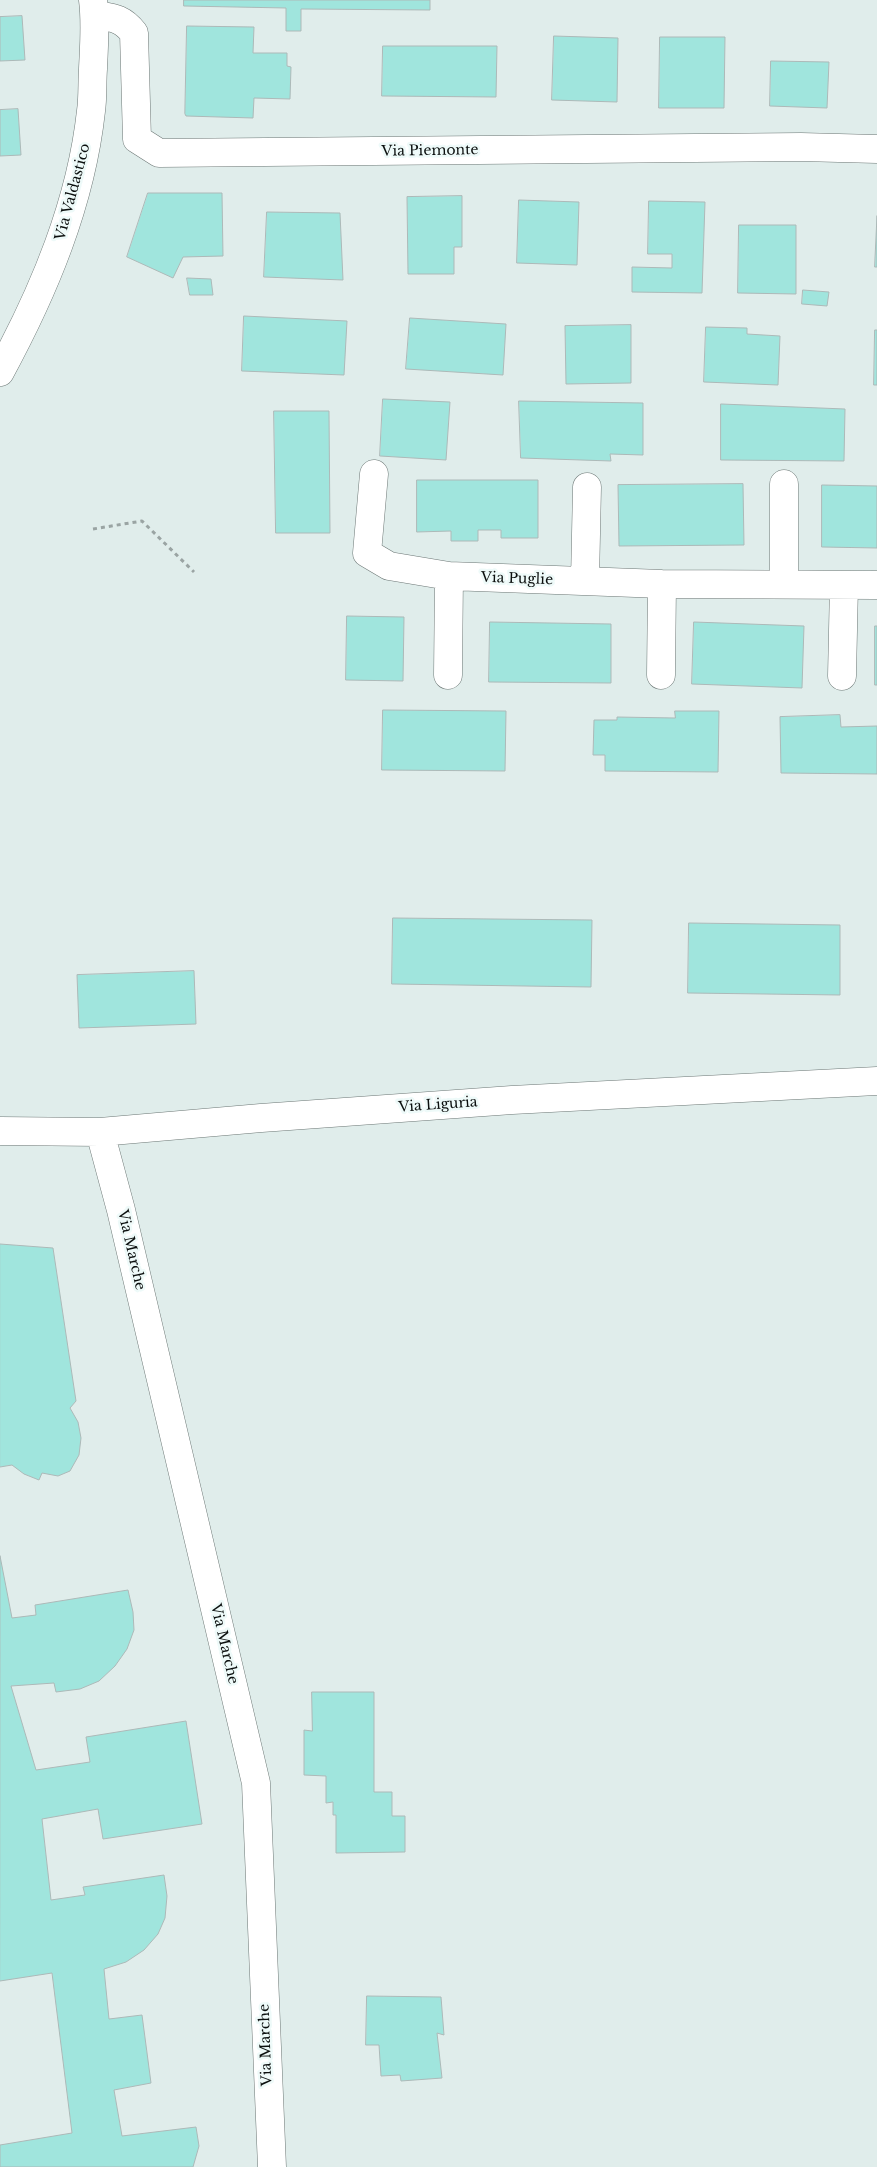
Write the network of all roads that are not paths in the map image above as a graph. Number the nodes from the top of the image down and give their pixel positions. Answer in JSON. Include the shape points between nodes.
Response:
{"nodes":[{"id":1,"x":94,"y":8,"type":"edge"},
{"id":2,"x":877,"y":149,"type":"edge"},
{"id":3,"x":0,"y":372,"type":"edge"},
{"id":4,"x":374,"y":474,"type":"dead end"},
{"id":5,"x":784,"y":484,"type":"dead end"},
{"id":6,"x":587,"y":487,"type":"dead end"},
{"id":7,"x":449,"y":576,"type":"junction"},
{"id":8,"x":585,"y":581,"type":"junction"},
{"id":9,"x":662,"y":584,"type":"junction"},
{"id":10,"x":784,"y":584,"type":"junction"},
{"id":11,"x":844,"y":584,"type":"junction"},
{"id":12,"x":877,"y":584,"type":"edge"},
{"id":13,"x":448,"y":675,"type":"dead end"},
{"id":14,"x":661,"y":675,"type":"dead end"},
{"id":15,"x":842,"y":676,"type":"dead end"},
{"id":16,"x":877,"y":1081,"type":"edge"},
{"id":17,"x":0,"y":1131,"type":"edge"},
{"id":18,"x":100,"y":1132,"type":"junction"},
{"id":19,"x":272,"y":2167,"type":"edge"}],
"edges":[{"from":1,"to":2,"type":"street","name":"Via Piemonte","via":[[126,23],[134,33],[137,139],[159,153]]},
{"from":1,"to":3,"type":"street","name":"Via Valdastico","via":[[92,109],[85,152],[66,224],[44,284]]},
{"from":4,"to":7,"type":"street","name":"Via Puglie","via":[[367,553],[389,566]]},
{"from":5,"to":10,"type":"street"},
{"from":6,"to":8,"type":"street"},
{"from":7,"to":8,"type":"street","name":"Via Puglie"},
{"from":7,"to":13,"type":"street"},
{"from":8,"to":9,"type":"street","name":"Via Puglie"},
{"from":9,"to":10,"type":"street","name":"Via Puglie"},
{"from":9,"to":14,"type":"street"},
{"from":10,"to":11,"type":"street","name":"Via Puglie"},
{"from":11,"to":12,"type":"street","name":"Via Puglie"},
{"from":11,"to":15,"type":"street"},
{"from":16,"to":18,"type":"street","name":"Via Liguria","via":[[503,1101]]},
{"from":17,"to":18,"type":"street","name":"Via Liguria"},
{"from":18,"to":19,"type":"street","name":"Via Marche","via":[[256,1783]]}]}
